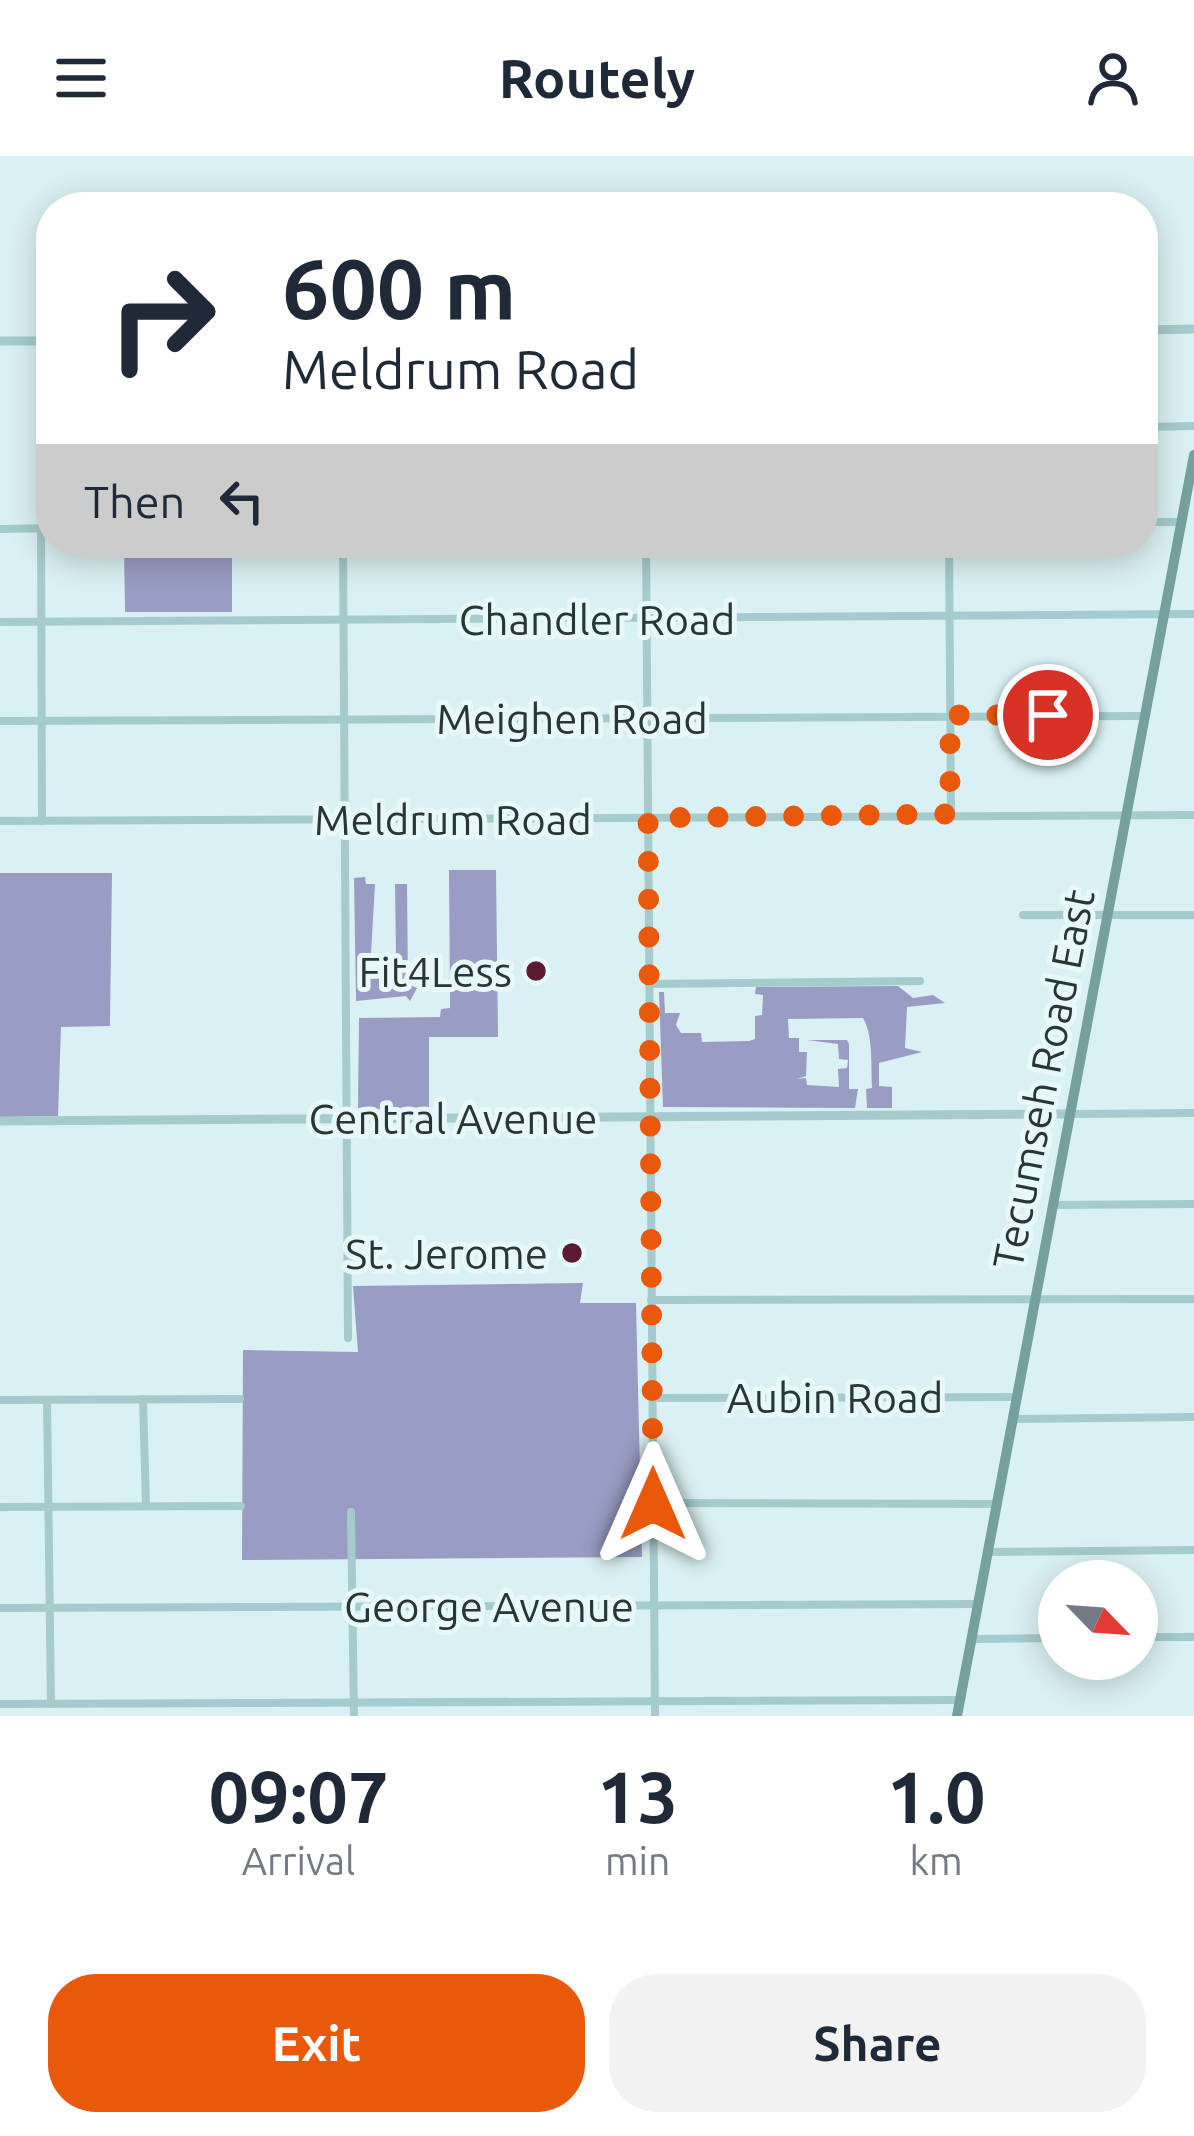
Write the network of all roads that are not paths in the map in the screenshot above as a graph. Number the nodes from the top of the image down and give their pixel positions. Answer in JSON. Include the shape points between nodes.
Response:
{"nodes":[{"id":1,"x":1194,"y":329,"type":"edge"},
{"id":2,"x":1158,"y":330,"type":"edge"},
{"id":3,"x":36,"y":340,"type":"edge"},
{"id":4,"x":0,"y":341,"type":"edge"},
{"id":5,"x":1194,"y":426,"type":"edge"},
{"id":6,"x":1158,"y":427,"type":"edge"},
{"id":7,"x":1194,"y":455,"type":"edge"},
{"id":8,"x":1186,"y":517,"type":"edge"},
{"id":9,"x":36,"y":528,"type":"edge"},
{"id":10,"x":0,"y":529,"type":"edge"},
{"id":11,"x":44,"y":558,"type":"edge"},
{"id":12,"x":343,"y":558,"type":"edge"},
{"id":13,"x":646,"y":558,"type":"edge"},
{"id":14,"x":949,"y":558,"type":"edge"},
{"id":15,"x":1194,"y":614,"type":"edge"},
{"id":16,"x":1163,"y":615,"type":"junction"},
{"id":17,"x":950,"y":616,"type":"junction"},
{"id":18,"x":646,"y":618,"type":"junction"},
{"id":19,"x":344,"y":621,"type":"junction"},
{"id":20,"x":0,"y":622,"type":"edge"},
{"id":21,"x":41,"y":622,"type":"junction"},
{"id":22,"x":950,"y":715,"type":"junction"},
{"id":23,"x":1144,"y":716,"type":"junction"},
{"id":24,"x":647,"y":717,"type":"junction"},
{"id":25,"x":344,"y":719,"type":"junction"},
{"id":26,"x":41,"y":721,"type":"junction"},
{"id":27,"x":0,"y":722,"type":"edge"},
{"id":28,"x":950,"y":814,"type":"junction"},
{"id":29,"x":1126,"y":814,"type":"junction"},
{"id":30,"x":1194,"y":815,"type":"edge"},
{"id":31,"x":648,"y":818,"type":"junction"},
{"id":32,"x":346,"y":819,"type":"junction"},
{"id":33,"x":42,"y":820,"type":"junction"},
{"id":34,"x":0,"y":821,"type":"edge"},
{"id":35,"x":1023,"y":915,"type":"dead end"},
{"id":36,"x":1194,"y":915,"type":"edge"},
{"id":37,"x":1107,"y":916,"type":"junction"},
{"id":38,"x":920,"y":981,"type":"dead end"},
{"id":39,"x":649,"y":984,"type":"junction"},
{"id":40,"x":1194,"y":1113,"type":"edge"},
{"id":41,"x":1070,"y":1114,"type":"junction"},
{"id":42,"x":650,"y":1117,"type":"junction"},
{"id":43,"x":347,"y":1119,"type":"junction"},
{"id":44,"x":0,"y":1121,"type":"edge"},
{"id":45,"x":1053,"y":1204,"type":"junction"},
{"id":46,"x":1194,"y":1204,"type":"edge"},
{"id":47,"x":1194,"y":1299,"type":"edge"},
{"id":48,"x":651,"y":1300,"type":"junction"},
{"id":49,"x":1036,"y":1301,"type":"junction"},
{"id":50,"x":348,"y":1338,"type":"dead end"},
{"id":51,"x":1017,"y":1397,"type":"junction"},
{"id":52,"x":652,"y":1398,"type":"junction"},
{"id":53,"x":240,"y":1399,"type":"dead end"},
{"id":54,"x":0,"y":1400,"type":"edge"},
{"id":55,"x":47,"y":1400,"type":"junction"},
{"id":56,"x":143,"y":1400,"type":"junction"},
{"id":57,"x":1194,"y":1417,"type":"edge"},
{"id":58,"x":1013,"y":1419,"type":"junction"},
{"id":59,"x":653,"y":1504,"type":"junction"},
{"id":60,"x":997,"y":1504,"type":"junction"},
{"id":61,"x":146,"y":1506,"type":"junction"},
{"id":62,"x":241,"y":1506,"type":"dead end"},
{"id":63,"x":0,"y":1507,"type":"edge"},
{"id":64,"x":48,"y":1507,"type":"junction"},
{"id":65,"x":351,"y":1512,"type":"dead end"},
{"id":66,"x":1194,"y":1550,"type":"edge"},
{"id":67,"x":989,"y":1552,"type":"junction"},
{"id":68,"x":978,"y":1604,"type":"junction"},
{"id":69,"x":654,"y":1605,"type":"junction"},
{"id":70,"x":351,"y":1607,"type":"junction"},
{"id":71,"x":0,"y":1608,"type":"edge"},
{"id":72,"x":50,"y":1608,"type":"junction"},
{"id":73,"x":1158,"y":1637,"type":"edge"},
{"id":74,"x":1194,"y":1637,"type":"edge"},
{"id":75,"x":1038,"y":1638,"type":"edge"},
{"id":76,"x":971,"y":1639,"type":"junction"},
{"id":77,"x":655,"y":1700,"type":"junction"},
{"id":78,"x":960,"y":1700,"type":"junction"},
{"id":79,"x":353,"y":1702,"type":"junction"},
{"id":80,"x":0,"y":1704,"type":"edge"},
{"id":81,"x":51,"y":1704,"type":"junction"},
{"id":82,"x":354,"y":1716,"type":"edge"},
{"id":83,"x":655,"y":1716,"type":"edge"},
{"id":84,"x":957,"y":1716,"type":"edge"}],
"edges":[{"from":1,"to":2,"type":"street"},
{"from":3,"to":4,"type":"street"},
{"from":5,"to":6,"type":"street"},
{"from":7,"to":8,"type":"main road","name":"Tecumseh Road East"},
{"from":8,"to":16,"type":"main road","name":"Tecumseh Road East"},
{"from":9,"to":10,"type":"street"},
{"from":11,"to":21,"type":"street"},
{"from":12,"to":19,"type":"street"},
{"from":13,"to":18,"type":"street"},
{"from":14,"to":17,"type":"street"},
{"from":15,"to":16,"type":"street","name":"Chandler Road"},
{"from":16,"to":17,"type":"street","name":"Chandler Road"},
{"from":16,"to":23,"type":"main road","name":"Tecumseh Road East"},
{"from":17,"to":18,"type":"street","name":"Chandler Road"},
{"from":17,"to":22,"type":"street"},
{"from":18,"to":19,"type":"street","name":"Chandler Road"},
{"from":18,"to":24,"type":"street"},
{"from":19,"to":21,"type":"street","name":"Chandler Road"},
{"from":19,"to":25,"type":"street"},
{"from":20,"to":21,"type":"street","name":"Chandler Road"},
{"from":21,"to":26,"type":"street"},
{"from":22,"to":23,"type":"street","name":"Meighen Road"},
{"from":22,"to":24,"type":"street","name":"Meighen Road"},
{"from":22,"to":28,"type":"street"},
{"from":23,"to":29,"type":"main road","name":"Tecumseh Road East"},
{"from":24,"to":25,"type":"street","name":"Meighen Road"},
{"from":24,"to":31,"type":"street"},
{"from":25,"to":26,"type":"street","name":"Meighen Road"},
{"from":25,"to":32,"type":"street"},
{"from":26,"to":27,"type":"street","name":"Meighen Road"},
{"from":26,"to":33,"type":"street"},
{"from":28,"to":29,"type":"street","name":"Meldrum Road"},
{"from":28,"to":31,"type":"street","name":"Meldrum Road"},
{"from":29,"to":30,"type":"street","name":"Meldrum Road"},
{"from":29,"to":37,"type":"main road","name":"Tecumseh Road East"},
{"from":31,"to":32,"type":"street","name":"Meldrum Road"},
{"from":31,"to":39,"type":"street"},
{"from":32,"to":33,"type":"street","name":"Meldrum Road"},
{"from":32,"to":43,"type":"street"},
{"from":33,"to":34,"type":"street","name":"Meldrum Road"},
{"from":35,"to":37,"type":"street"},
{"from":36,"to":37,"type":"street"},
{"from":37,"to":41,"type":"main road","name":"Tecumseh Road East"},
{"from":38,"to":39,"type":"street"},
{"from":39,"to":42,"type":"street"},
{"from":40,"to":41,"type":"street","name":"Central Avenue"},
{"from":41,"to":42,"type":"street","name":"Central Avenue"},
{"from":41,"to":45,"type":"main road","name":"Tecumseh Road East"},
{"from":42,"to":43,"type":"street","name":"Central Avenue"},
{"from":42,"to":48,"type":"street"},
{"from":43,"to":44,"type":"street","name":"Central Avenue"},
{"from":43,"to":50,"type":"street"},
{"from":45,"to":46,"type":"street"},
{"from":45,"to":49,"type":"main road","name":"Tecumseh Road East"},
{"from":47,"to":49,"type":"street"},
{"from":48,"to":49,"type":"street"},
{"from":48,"to":52,"type":"street"},
{"from":49,"to":51,"type":"main road","name":"Tecumseh Road East"},
{"from":51,"to":52,"type":"street","name":"Aubin Road"},
{"from":51,"to":58,"type":"main road","name":"Tecumseh Road East"},
{"from":52,"to":59,"type":"street"},
{"from":53,"to":56,"type":"street"},
{"from":54,"to":55,"type":"street"},
{"from":55,"to":56,"type":"street"},
{"from":55,"to":64,"type":"street"},
{"from":56,"to":61,"type":"street"},
{"from":57,"to":58,"type":"street"},
{"from":58,"to":60,"type":"main road","name":"Tecumseh Road East"},
{"from":59,"to":60,"type":"street"},
{"from":59,"to":69,"type":"street"},
{"from":60,"to":67,"type":"main road","name":"Tecumseh Road East"},
{"from":61,"to":62,"type":"street"},
{"from":61,"to":64,"type":"street"},
{"from":63,"to":64,"type":"street"},
{"from":64,"to":72,"type":"street"},
{"from":65,"to":70,"type":"street"},
{"from":66,"to":67,"type":"street"},
{"from":67,"to":68,"type":"main road","name":"Tecumseh Road East"},
{"from":68,"to":69,"type":"street","name":"George Avenue"},
{"from":68,"to":76,"type":"main road","name":"Tecumseh Road East"},
{"from":69,"to":70,"type":"street","name":"George Avenue"},
{"from":69,"to":77,"type":"street"},
{"from":70,"to":72,"type":"street","name":"George Avenue"},
{"from":70,"to":79,"type":"street"},
{"from":71,"to":72,"type":"street","name":"George Avenue"},
{"from":72,"to":81,"type":"street"},
{"from":73,"to":74,"type":"street"},
{"from":75,"to":76,"type":"street"},
{"from":76,"to":78,"type":"main road","name":"Tecumseh Road East"},
{"from":77,"to":78,"type":"street"},
{"from":77,"to":79,"type":"street"},
{"from":77,"to":83,"type":"street"},
{"from":78,"to":84,"type":"main road","name":"Tecumseh Road East"},
{"from":79,"to":81,"type":"street"},
{"from":79,"to":82,"type":"street"},
{"from":80,"to":81,"type":"street"}]}
